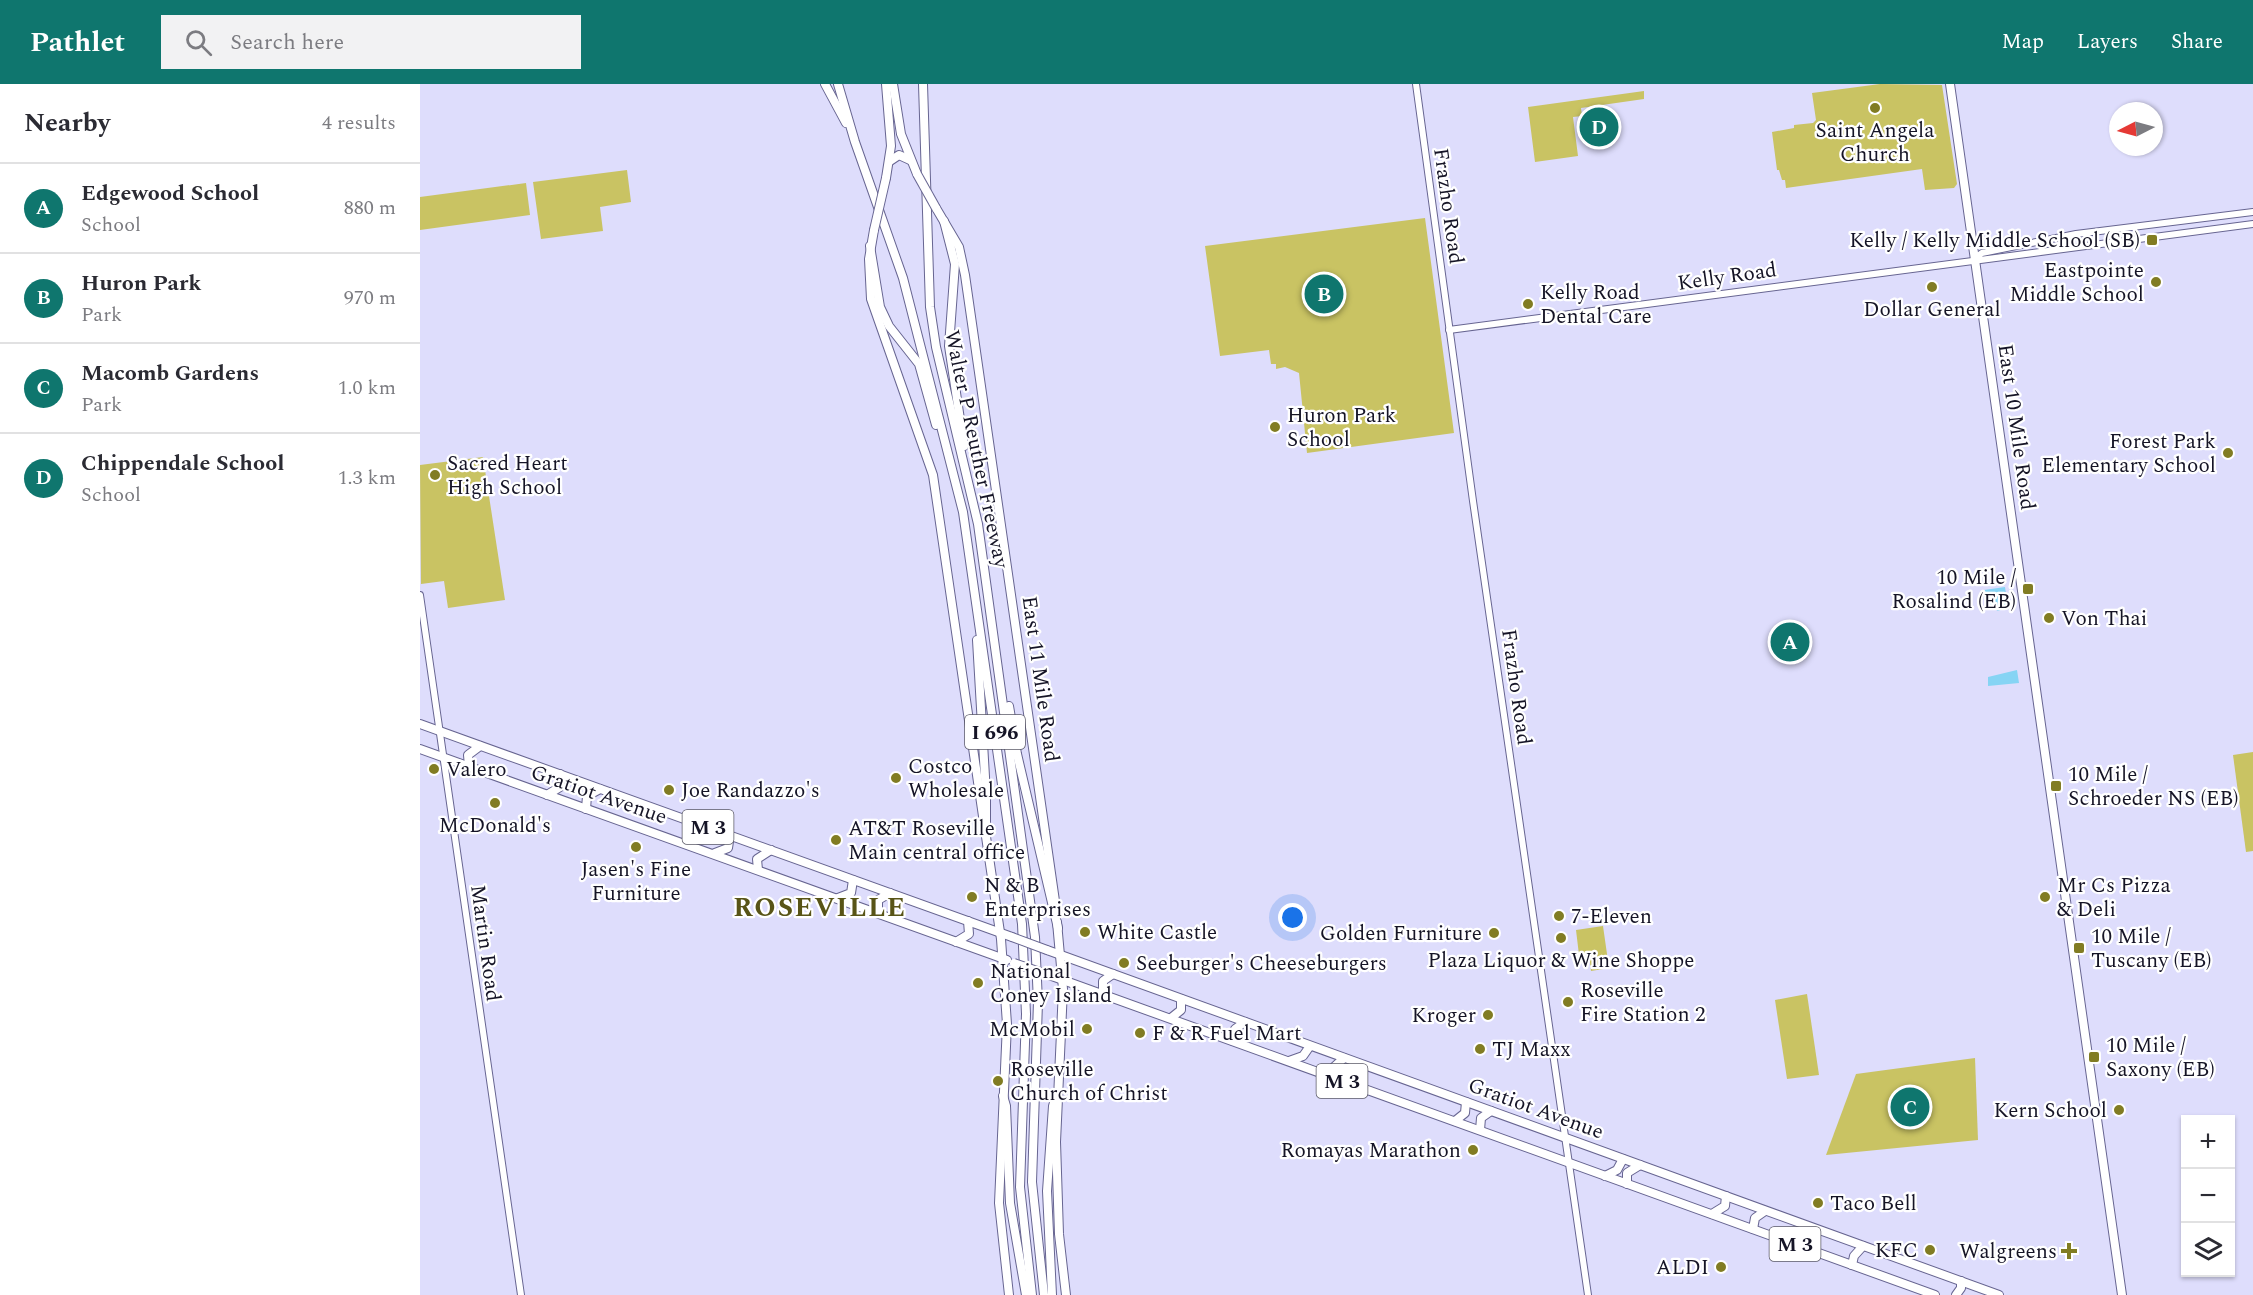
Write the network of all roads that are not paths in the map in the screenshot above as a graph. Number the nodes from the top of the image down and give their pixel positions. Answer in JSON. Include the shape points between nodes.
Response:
{"nodes":[{"id":1,"x":825,"y":84,"type":"edge"},
{"id":2,"x":838,"y":84,"type":"edge"},
{"id":3,"x":886,"y":84,"type":"edge"},
{"id":4,"x":893,"y":84,"type":"edge"},
{"id":5,"x":923,"y":84,"type":"edge"},
{"id":6,"x":928,"y":84,"type":"edge"},
{"id":7,"x":1416,"y":84,"type":"edge"},
{"id":8,"x":1950,"y":84,"type":"edge"},
{"id":9,"x":925,"y":110,"type":"junction"},
{"id":10,"x":855,"y":142,"type":"junction"},
{"id":11,"x":910,"y":160,"type":"junction"},
{"id":12,"x":891,"y":161,"type":"junction"},
{"id":13,"x":2253,"y":212,"type":"edge"},
{"id":14,"x":944,"y":221,"type":"junction"},
{"id":15,"x":2253,"y":224,"type":"edge"},
{"id":16,"x":2101,"y":231,"type":"junction"},
{"id":17,"x":2062,"y":237,"type":"junction"},
{"id":18,"x":870,"y":246,"type":"junction"},
{"id":19,"x":2081,"y":246,"type":"junction"},
{"id":20,"x":2031,"y":254,"type":"junction"},
{"id":21,"x":1974,"y":259,"type":"junction"},
{"id":22,"x":1449,"y":330,"type":"junction"},
{"id":23,"x":952,"y":463,"type":"junction"},
{"id":24,"x":965,"y":464,"type":"junction"},
{"id":25,"x":968,"y":541,"type":"junction"},
{"id":26,"x":420,"y":595,"type":"edge"},
{"id":27,"x":997,"y":652,"type":"junction"},
{"id":28,"x":420,"y":724,"type":"edge"},
{"id":29,"x":439,"y":731,"type":"junction"},
{"id":30,"x":480,"y":746,"type":"junction"},
{"id":31,"x":420,"y":749,"type":"edge"},
{"id":32,"x":442,"y":757,"type":"junction"},
{"id":33,"x":469,"y":766,"type":"junction"},
{"id":34,"x":560,"y":774,"type":"junction"},
{"id":35,"x":600,"y":789,"type":"junction"},
{"id":36,"x":547,"y":795,"type":"junction"},
{"id":37,"x":586,"y":809,"type":"junction"},
{"id":38,"x":986,"y":832,"type":"junction"},
{"id":39,"x":729,"y":835,"type":"junction"},
{"id":40,"x":771,"y":850,"type":"junction"},
{"id":41,"x":714,"y":854,"type":"junction"},
{"id":42,"x":758,"y":870,"type":"junction"},
{"id":43,"x":853,"y":879,"type":"junction"},
{"id":44,"x":890,"y":893,"type":"junction"},
{"id":45,"x":838,"y":898,"type":"junction"},
{"id":46,"x":878,"y":913,"type":"junction"},
{"id":47,"x":968,"y":921,"type":"junction"},
{"id":48,"x":1058,"y":928,"type":"junction"},
{"id":49,"x":1000,"y":932,"type":"junction"},
{"id":50,"x":956,"y":942,"type":"junction"},
{"id":51,"x":1060,"y":955,"type":"junction"},
{"id":52,"x":1003,"y":959,"type":"junction"},
{"id":53,"x":1113,"y":974,"type":"junction"},
{"id":54,"x":1063,"y":980,"type":"junction"},
{"id":55,"x":1103,"y":994,"type":"junction"},
{"id":56,"x":1181,"y":999,"type":"junction"},
{"id":57,"x":1171,"y":1018,"type":"junction"},
{"id":58,"x":1245,"y":1022,"type":"junction"},
{"id":59,"x":1233,"y":1041,"type":"junction"},
{"id":60,"x":1310,"y":1046,"type":"junction"},
{"id":61,"x":1344,"y":1058,"type":"junction"},
{"id":62,"x":1289,"y":1061,"type":"junction"},
{"id":63,"x":1331,"y":1077,"type":"junction"},
{"id":64,"x":1056,"y":1092,"type":"junction"},
{"id":65,"x":1003,"y":1095,"type":"junction"},
{"id":66,"x":1466,"y":1102,"type":"junction"},
{"id":67,"x":1491,"y":1111,"type":"junction"},
{"id":68,"x":1455,"y":1121,"type":"junction"},
{"id":69,"x":1480,"y":1130,"type":"junction"},
{"id":70,"x":1565,"y":1138,"type":"junction"},
{"id":71,"x":1623,"y":1159,"type":"junction"},
{"id":72,"x":1569,"y":1162,"type":"junction"},
{"id":73,"x":1640,"y":1165,"type":"junction"},
{"id":74,"x":1605,"y":1176,"type":"junction"},
{"id":75,"x":1627,"y":1184,"type":"junction"},
{"id":76,"x":1726,"y":1196,"type":"junction"},
{"id":77,"x":1765,"y":1210,"type":"junction"},
{"id":78,"x":1712,"y":1214,"type":"junction"},
{"id":79,"x":1753,"y":1229,"type":"junction"},
{"id":80,"x":1863,"y":1246,"type":"junction"},
{"id":81,"x":1852,"y":1265,"type":"junction"},
{"id":82,"x":1961,"y":1281,"type":"junction"},
{"id":83,"x":521,"y":1295,"type":"edge"},
{"id":84,"x":1009,"y":1295,"type":"edge"},
{"id":85,"x":1026,"y":1295,"type":"edge"},
{"id":86,"x":1032,"y":1295,"type":"edge"},
{"id":87,"x":1044,"y":1295,"type":"edge"},
{"id":88,"x":1052,"y":1295,"type":"edge"},
{"id":89,"x":1066,"y":1295,"type":"edge"},
{"id":90,"x":1588,"y":1295,"type":"edge"},
{"id":91,"x":1935,"y":1295,"type":"edge"},
{"id":92,"x":1956,"y":1295,"type":"edge"},
{"id":93,"x":1999,"y":1295,"type":"edge"},
{"id":94,"x":2122,"y":1295,"type":"edge"}],
"edges":[{"from":1,"to":10,"type":"highway"},
{"from":2,"to":10,"type":"highway"},
{"from":3,"to":12,"type":"main road"},
{"from":4,"to":11,"type":"main road","name":"East 11 Mile Road","via":[[899,125]]},
{"from":5,"to":9,"type":"highway"},
{"from":6,"to":9,"type":"highway"},
{"from":7,"to":22,"type":"street","name":"Frazho Road"},
{"from":8,"to":21,"type":"main road","name":"East 10 Mile Road"},
{"from":9,"to":24,"type":"highway","name":"Walter P Reuther Freeway","number":"I 696","via":[[930,307]]},
{"from":10,"to":23,"type":"highway","name":"Walter P Reuther Freeway","number":"I 696","via":[[903,278]]},
{"from":11,"to":12,"type":"main road","via":[[899,155]]},
{"from":11,"to":14,"type":"main road","name":"East 11 Mile Road","bridge":true},
{"from":12,"to":18,"type":"main road","bridge":true},
{"from":13,"to":16,"type":"street","name":"Kelly Road"},
{"from":14,"to":24,"type":"highway","via":[[955,264],[949,346]]},
{"from":14,"to":48,"type":"main road","name":"East 11 Mile Road","via":[[959,247],[965,275]]},
{"from":15,"to":19,"type":"street","name":"Kelly Road"},
{"from":16,"to":17,"type":"street","name":"Kelly Road"},
{"from":16,"to":19,"type":"street","via":[[2106,234],[2104,238]]},
{"from":17,"to":20,"type":"street","via":[[2031,247]]},
{"from":17,"to":21,"type":"street","name":"Kelly Road","via":[[1982,253]]},
{"from":18,"to":23,"type":"highway","via":[[880,307],[919,364]]},
{"from":18,"to":38,"type":"main road","via":[[870,292],[876,319],[933,475]]},
{"from":19,"to":20,"type":"street","name":"Kelly Road"},
{"from":20,"to":21,"type":"street","name":"Kelly Road"},
{"from":21,"to":22,"type":"street","name":"Kelly Road"},
{"from":21,"to":94,"type":"main road","name":"East 10 Mile Road"},
{"from":22,"to":70,"type":"street","name":"Frazho Road"},
{"from":23,"to":25,"type":"highway","name":"Walter P Reuther Freeway","number":"I 696"},
{"from":24,"to":27,"type":"highway","name":"Walter P Reuther Freeway","number":"I 696"},
{"from":25,"to":38,"type":"highway","via":[[984,747]]},
{"from":25,"to":86,"type":"highway","name":"Walter P Reuther Freeway","number":"I 696","via":[[1023,934],[1026,1014],[1020,1187]]},
{"from":26,"to":29,"type":"street","name":"Martin Road"},
{"from":27,"to":48,"type":"highway"},
{"from":27,"to":87,"type":"highway","name":"Walter P Reuther Freeway","number":"I 696","via":[[1038,965],[1032,1182]]},
{"from":28,"to":29,"type":"main road","name":"Gratiot Avenue","number":"M 3"},
{"from":29,"to":30,"type":"main road","name":"Gratiot Avenue","number":"M 3"},
{"from":29,"to":32,"type":"street","name":"Martin Road"},
{"from":30,"to":33,"type":"main road","via":[[468,755]]},
{"from":30,"to":34,"type":"main road","name":"Gratiot Avenue","number":"M 3"},
{"from":31,"to":32,"type":"main road","name":"Gratiot Avenue","number":"M 3"},
{"from":32,"to":33,"type":"main road","name":"Gratiot Avenue","number":"M 3"},
{"from":32,"to":83,"type":"street","name":"Martin Road"},
{"from":33,"to":36,"type":"main road","name":"Gratiot Avenue","number":"M 3"},
{"from":34,"to":35,"type":"main road","name":"Gratiot Avenue","number":"M 3"},
{"from":34,"to":36,"type":"main road","via":[[560,787]]},
{"from":35,"to":37,"type":"main road","via":[[587,796]]},
{"from":35,"to":39,"type":"main road","name":"Gratiot Avenue","number":"M 3"},
{"from":36,"to":37,"type":"main road","name":"Gratiot Avenue","number":"M 3"},
{"from":37,"to":41,"type":"main road","name":"Gratiot Avenue","number":"M 3"},
{"from":38,"to":49,"type":"main road"},
{"from":39,"to":40,"type":"main road","name":"Gratiot Avenue","number":"M 3"},
{"from":39,"to":41,"type":"main road","via":[[728,848]]},
{"from":40,"to":42,"type":"main road","via":[[757,859]]},
{"from":40,"to":43,"type":"main road","name":"Gratiot Avenue","number":"M 3"},
{"from":41,"to":42,"type":"main road","name":"Gratiot Avenue","number":"M 3"},
{"from":42,"to":45,"type":"main road","name":"Gratiot Avenue","number":"M 3"},
{"from":43,"to":44,"type":"main road","name":"Gratiot Avenue","number":"M 3"},
{"from":43,"to":45,"type":"main road","via":[[850,892]]},
{"from":44,"to":46,"type":"main road","via":[[878,900]]},
{"from":44,"to":47,"type":"main road","name":"Gratiot Avenue","number":"M 3"},
{"from":45,"to":46,"type":"main road","name":"Gratiot Avenue","number":"M 3"},
{"from":46,"to":50,"type":"main road","name":"Gratiot Avenue","number":"M 3"},
{"from":47,"to":49,"type":"main road","name":"Gratiot Avenue","number":"M 3"},
{"from":47,"to":50,"type":"main road","via":[[969,934]]},
{"from":48,"to":51,"type":"main road","name":"East 11 Mile Road"},
{"from":49,"to":51,"type":"main road","number":"M 3","bridge":true},
{"from":49,"to":52,"type":"main road"},
{"from":50,"to":52,"type":"main road","name":"Gratiot Avenue","number":"M 3"},
{"from":51,"to":53,"type":"main road","name":"Gratiot Avenue","number":"M 3"},
{"from":51,"to":54,"type":"main road","name":"East 11 Mile Road"},
{"from":52,"to":54,"type":"main road","number":"M 3","bridge":true},
{"from":52,"to":65,"type":"main road","via":[[1007,1024]]},
{"from":53,"to":55,"type":"main road","via":[[1103,981]]},
{"from":53,"to":56,"type":"main road","name":"Gratiot Avenue","number":"M 3"},
{"from":54,"to":55,"type":"main road","name":"Gratiot Avenue","number":"M 3"},
{"from":54,"to":64,"type":"main road","name":"East 11 Mile Road"},
{"from":55,"to":57,"type":"main road","name":"Gratiot Avenue","number":"M 3"},
{"from":56,"to":57,"type":"main road","via":[[1181,1010]]},
{"from":56,"to":58,"type":"main road","name":"Gratiot Avenue","number":"M 3"},
{"from":57,"to":59,"type":"main road","name":"Gratiot Avenue","number":"M 3"},
{"from":58,"to":59,"type":"main road","via":[[1235,1029]]},
{"from":58,"to":60,"type":"main road","name":"Gratiot Avenue","number":"M 3"},
{"from":59,"to":62,"type":"main road","name":"Gratiot Avenue","number":"M 3"},
{"from":60,"to":61,"type":"main road","name":"Gratiot Avenue","number":"M 3"},
{"from":60,"to":62,"type":"main road","via":[[1303,1056]]},
{"from":61,"to":63,"type":"main road","via":[[1334,1067]]},
{"from":61,"to":66,"type":"main road","name":"Gratiot Avenue","number":"M 3"},
{"from":62,"to":63,"type":"main road","name":"Gratiot Avenue","number":"M 3"},
{"from":63,"to":68,"type":"main road","name":"Gratiot Avenue","number":"M 3"},
{"from":64,"to":88,"type":"highway","via":[[1047,1191]]},
{"from":64,"to":89,"type":"main road","name":"East 11 Mile Road","via":[[1059,1234]]},
{"from":65,"to":84,"type":"main road","via":[[999,1203]]},
{"from":65,"to":85,"type":"highway","via":[[1010,1203]]},
{"from":66,"to":67,"type":"main road","name":"Gratiot Avenue","number":"M 3"},
{"from":66,"to":68,"type":"main road","via":[[1465,1113]]},
{"from":67,"to":69,"type":"main road","via":[[1481,1118]]},
{"from":67,"to":70,"type":"main road","name":"Gratiot Avenue","number":"M 3"},
{"from":68,"to":69,"type":"main road","name":"Gratiot Avenue","number":"M 3"},
{"from":69,"to":72,"type":"main road","name":"Gratiot Avenue","number":"M 3"},
{"from":70,"to":71,"type":"main road","name":"Gratiot Avenue","number":"M 3"},
{"from":70,"to":72,"type":"street","name":"Frazho Road"},
{"from":71,"to":73,"type":"main road","name":"Gratiot Avenue","number":"M 3"},
{"from":71,"to":74,"type":"main road","via":[[1617,1170]]},
{"from":72,"to":74,"type":"main road","name":"Gratiot Avenue","number":"M 3"},
{"from":72,"to":90,"type":"street","name":"Frazho Road"},
{"from":73,"to":75,"type":"main road","via":[[1628,1173]]},
{"from":73,"to":76,"type":"main road","name":"Gratiot Avenue","number":"M 3"},
{"from":74,"to":75,"type":"main road","name":"Gratiot Avenue","number":"M 3"},
{"from":75,"to":78,"type":"main road","name":"Gratiot Avenue","number":"M 3"},
{"from":76,"to":77,"type":"main road","name":"Gratiot Avenue","number":"M 3"},
{"from":76,"to":78,"type":"main road","via":[[1725,1206]]},
{"from":77,"to":79,"type":"main road","via":[[1755,1218]]},
{"from":77,"to":80,"type":"main road","name":"Gratiot Avenue","number":"M 3"},
{"from":78,"to":79,"type":"main road","name":"Gratiot Avenue","number":"M 3"},
{"from":79,"to":81,"type":"main road","name":"Gratiot Avenue","number":"M 3"},
{"from":80,"to":81,"type":"main road"},
{"from":80,"to":82,"type":"main road","name":"Gratiot Avenue","number":"M 3"},
{"from":81,"to":91,"type":"main road","name":"Gratiot Avenue","number":"M 3"},
{"from":82,"to":92,"type":"main road"},
{"from":82,"to":93,"type":"main road","name":"Gratiot Avenue","number":"M 3"}]}
